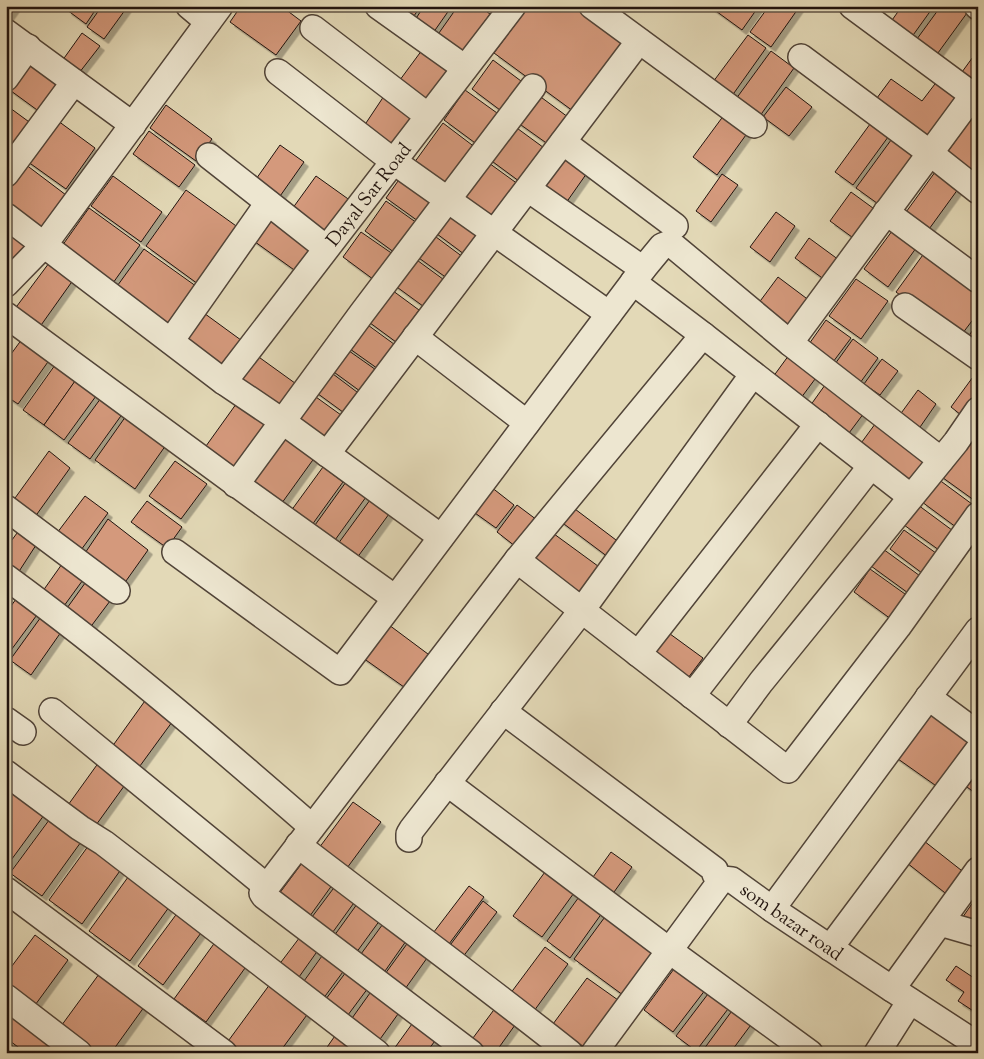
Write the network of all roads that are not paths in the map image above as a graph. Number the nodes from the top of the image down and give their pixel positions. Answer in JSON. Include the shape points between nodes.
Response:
{"nodes":[{"id":1,"x":190,"y":6,"type":"edge"},
{"id":2,"x":378,"y":6,"type":"edge"},
{"id":3,"x":592,"y":6,"type":"edge"},
{"id":4,"x":852,"y":6,"type":"edge"},
{"id":5,"x":501,"y":10,"type":"edge"},
{"id":6,"x":214,"y":14,"type":"edge"},
{"id":7,"x":313,"y":28,"type":"dead end"},
{"id":8,"x":6,"y":32,"type":"edge"},
{"id":9,"x":639,"y":41,"type":"junction"},
{"id":10,"x":28,"y":48,"type":"junction"},
{"id":11,"x":801,"y":57,"type":"dead end"},
{"id":12,"x":465,"y":68,"type":"junction"},
{"id":13,"x":278,"y":72,"type":"dead end"},
{"id":14,"x":6,"y":78,"type":"edge"},
{"id":15,"x":74,"y":82,"type":"junction"},
{"id":16,"x":533,"y":87,"type":"dead end"},
{"id":17,"x":975,"y":97,"type":"edge"},
{"id":18,"x":428,"y":116,"type":"junction"},
{"id":19,"x":133,"y":125,"type":"junction"},
{"id":20,"x":754,"y":125,"type":"dead end"},
{"id":21,"x":563,"y":142,"type":"junction"},
{"id":22,"x":930,"y":153,"type":"junction"},
{"id":23,"x":209,"y":156,"type":"dead end"},
{"id":24,"x":393,"y":161,"type":"junction"},
{"id":25,"x":6,"y":174,"type":"edge"},
{"id":26,"x":528,"y":189,"type":"junction"},
{"id":27,"x":978,"y":191,"type":"edge"},
{"id":28,"x":448,"y":200,"type":"junction"},
{"id":29,"x":268,"y":203,"type":"junction"},
{"id":30,"x":886,"y":212,"type":"junction"},
{"id":31,"x":6,"y":216,"type":"edge"},
{"id":32,"x":675,"y":226,"type":"dead end"},
{"id":33,"x":494,"y":234,"type":"junction"},
{"id":34,"x":44,"y":245,"type":"junction"},
{"id":35,"x":326,"y":248,"type":"junction"},
{"id":36,"x":638,"y":276,"type":"junction"},
{"id":37,"x":978,"y":280,"type":"edge"},
{"id":38,"x":6,"y":284,"type":"edge"},
{"id":39,"x":905,"y":306,"type":"dead end"},
{"id":40,"x":609,"y":314,"type":"junction"},
{"id":41,"x":6,"y":315,"type":"edge"},
{"id":42,"x":703,"y":334,"type":"junction"},
{"id":43,"x":415,"y":337,"type":"junction"},
{"id":44,"x":171,"y":341,"type":"junction"},
{"id":45,"x":790,"y":343,"type":"junction"},
{"id":46,"x":978,"y":357,"type":"edge"},
{"id":47,"x":753,"y":374,"type":"junction"},
{"id":48,"x":224,"y":382,"type":"junction"},
{"id":49,"x":978,"y":410,"type":"edge"},
{"id":50,"x":282,"y":421,"type":"junction"},
{"id":51,"x":527,"y":423,"type":"junction"},
{"id":52,"x":818,"y":424,"type":"junction"},
{"id":53,"x":327,"y":454,"type":"junction"},
{"id":54,"x":941,"y":460,"type":"junction"},
{"id":55,"x":871,"y":466,"type":"junction"},
{"id":56,"x":236,"y":485,"type":"junction"},
{"id":57,"x":912,"y":497,"type":"junction"},
{"id":58,"x":6,"y":508,"type":"edge"},
{"id":59,"x":978,"y":515,"type":"edge"},
{"id":60,"x":441,"y":537,"type":"junction"},
{"id":61,"x":175,"y":552,"type":"dead end"},
{"id":62,"x":517,"y":560,"type":"junction"},
{"id":63,"x":6,"y":577,"type":"edge"},
{"id":64,"x":117,"y":591,"type":"dead end"},
{"id":65,"x":395,"y":598,"type":"junction"},
{"id":66,"x":582,"y":610,"type":"junction"},
{"id":67,"x":978,"y":630,"type":"edge"},
{"id":68,"x":638,"y":654,"type":"junction"},
{"id":69,"x":692,"y":696,"type":"junction"},
{"id":70,"x":928,"y":697,"type":"junction"},
{"id":71,"x":52,"y":711,"type":"dead end"},
{"id":72,"x":503,"y":711,"type":"junction"},
{"id":73,"x":729,"y":725,"type":"junction"},
{"id":74,"x":978,"y":734,"type":"edge"},
{"id":75,"x":978,"y":750,"type":"edge"},
{"id":76,"x":6,"y":773,"type":"edge"},
{"id":77,"x":447,"y":783,"type":"junction"},
{"id":78,"x":305,"y":836,"type":"junction"},
{"id":79,"x":409,"y":839,"type":"dead end"},
{"id":80,"x":977,"y":872,"type":"edge"},
{"id":81,"x":722,"y":879,"type":"junction"},
{"id":82,"x":266,"y":886,"type":"junction"},
{"id":83,"x":6,"y":890,"type":"edge"},
{"id":84,"x":772,"y":909,"type":"junction"},
{"id":85,"x":940,"y":923,"type":"junction"},
{"id":86,"x":978,"y":934,"type":"edge"},
{"id":87,"x":830,"y":948,"type":"junction"},
{"id":88,"x":670,"y":950,"type":"junction"},
{"id":89,"x":901,"y":995,"type":"junction"},
{"id":90,"x":6,"y":998,"type":"edge"},
{"id":91,"x":978,"y":1045,"type":"edge"},
{"id":92,"x":68,"y":1050,"type":"edge"},
{"id":93,"x":224,"y":1053,"type":"edge"},
{"id":94,"x":377,"y":1053,"type":"edge"},
{"id":95,"x":472,"y":1053,"type":"edge"},
{"id":96,"x":570,"y":1053,"type":"edge"},
{"id":97,"x":594,"y":1053,"type":"edge"},
{"id":98,"x":810,"y":1053,"type":"edge"},
{"id":99,"x":876,"y":1053,"type":"edge"}],
"edges":[{"from":1,"to":6,"type":"street"},
{"from":2,"to":12,"type":"street"},
{"from":3,"to":9,"type":"street"},
{"from":4,"to":17,"type":"street"},
{"from":5,"to":12,"type":"street","name":"Dayal Sar Road"},
{"from":6,"to":19,"type":"street"},
{"from":7,"to":18,"type":"street"},
{"from":8,"to":10,"type":"street"},
{"from":9,"to":20,"type":"street"},
{"from":9,"to":21,"type":"street"},
{"from":10,"to":14,"type":"street"},
{"from":10,"to":15,"type":"street"},
{"from":11,"to":22,"type":"street"},
{"from":12,"to":18,"type":"street","name":"Dayal Sar Road"},
{"from":13,"to":24,"type":"street"},
{"from":15,"to":19,"type":"street"},
{"from":15,"to":25,"type":"street"},
{"from":16,"to":28,"type":"street"},
{"from":17,"to":22,"type":"street"},
{"from":18,"to":24,"type":"street","name":"Dayal Sar Road"},
{"from":19,"to":34,"type":"street"},
{"from":21,"to":26,"type":"street"},
{"from":21,"to":32,"type":"street"},
{"from":22,"to":27,"type":"street"},
{"from":22,"to":30,"type":"street"},
{"from":23,"to":29,"type":"street"},
{"from":24,"to":28,"type":"street"},
{"from":24,"to":35,"type":"street","name":"Dayal Sar Road"},
{"from":26,"to":33,"type":"street"},
{"from":26,"to":36,"type":"street"},
{"from":28,"to":33,"type":"street"},
{"from":28,"to":50,"type":"street"},
{"from":29,"to":35,"type":"street"},
{"from":29,"to":44,"type":"street"},
{"from":30,"to":37,"type":"street"},
{"from":30,"to":45,"type":"street"},
{"from":31,"to":34,"type":"street"},
{"from":33,"to":40,"type":"street"},
{"from":33,"to":43,"type":"street"},
{"from":34,"to":38,"type":"street"},
{"from":34,"to":44,"type":"street"},
{"from":35,"to":48,"type":"street","name":"Dayal Sar Road"},
{"from":36,"to":40,"type":"street"},
{"from":36,"to":42,"type":"street"},
{"from":36,"to":45,"type":"street","via":[[662,246],[670,244]]},
{"from":39,"to":46,"type":"street"},
{"from":40,"to":51,"type":"street"},
{"from":41,"to":56,"type":"street"},
{"from":42,"to":47,"type":"street"},
{"from":42,"to":62,"type":"street"},
{"from":43,"to":51,"type":"street"},
{"from":43,"to":53,"type":"street"},
{"from":44,"to":48,"type":"street"},
{"from":45,"to":54,"type":"street"},
{"from":47,"to":52,"type":"street"},
{"from":47,"to":66,"type":"street"},
{"from":48,"to":50,"type":"street"},
{"from":49,"to":54,"type":"street"},
{"from":50,"to":53,"type":"street"},
{"from":50,"to":56,"type":"street"},
{"from":51,"to":60,"type":"street"},
{"from":52,"to":55,"type":"street"},
{"from":52,"to":68,"type":"street"},
{"from":53,"to":60,"type":"street"},
{"from":54,"to":57,"type":"street"},
{"from":55,"to":57,"type":"street"},
{"from":55,"to":69,"type":"street"},
{"from":56,"to":65,"type":"street"},
{"from":57,"to":73,"type":"street"},
{"from":58,"to":64,"type":"street"},
{"from":59,"to":73,"type":"street","via":[[898,627],[788,770]]},
{"from":60,"to":65,"type":"street"},
{"from":61,"to":65,"type":"street","via":[[340,672]]},
{"from":62,"to":66,"type":"street"},
{"from":62,"to":78,"type":"street"},
{"from":63,"to":78,"type":"street","via":[[172,706]]},
{"from":66,"to":68,"type":"street"},
{"from":66,"to":72,"type":"street"},
{"from":67,"to":70,"type":"street"},
{"from":68,"to":69,"type":"street"},
{"from":69,"to":73,"type":"street"},
{"from":70,"to":74,"type":"street"},
{"from":70,"to":84,"type":"street"},
{"from":71,"to":82,"type":"street"},
{"from":72,"to":77,"type":"street"},
{"from":72,"to":81,"type":"street","via":[[715,870]]},
{"from":75,"to":87,"type":"street"},
{"from":76,"to":94,"type":"street","via":[[104,843]]},
{"from":77,"to":79,"type":"street","via":[[412,829]]},
{"from":77,"to":88,"type":"street"},
{"from":78,"to":82,"type":"street"},
{"from":78,"to":96,"type":"street","via":[[421,940]]},
{"from":80,"to":85,"type":"street"},
{"from":81,"to":84,"type":"street","name":"som bazar road","via":[[732,880]]},
{"from":81,"to":88,"type":"street","name":"som bazar road"},
{"from":82,"to":95,"type":"street","via":[[262,893],[264,896]]},
{"from":83,"to":93,"type":"street"},
{"from":84,"to":87,"type":"street","name":"som bazar road"},
{"from":85,"to":86,"type":"street"},
{"from":85,"to":89,"type":"street","via":[[896,986]]},
{"from":87,"to":89,"type":"street","name":"som bazar road"},
{"from":88,"to":97,"type":"street","name":"som bazar road"},
{"from":88,"to":98,"type":"street"},
{"from":89,"to":91,"type":"street","name":"som bazar road"},
{"from":89,"to":99,"type":"street"},
{"from":90,"to":92,"type":"street"}]}
